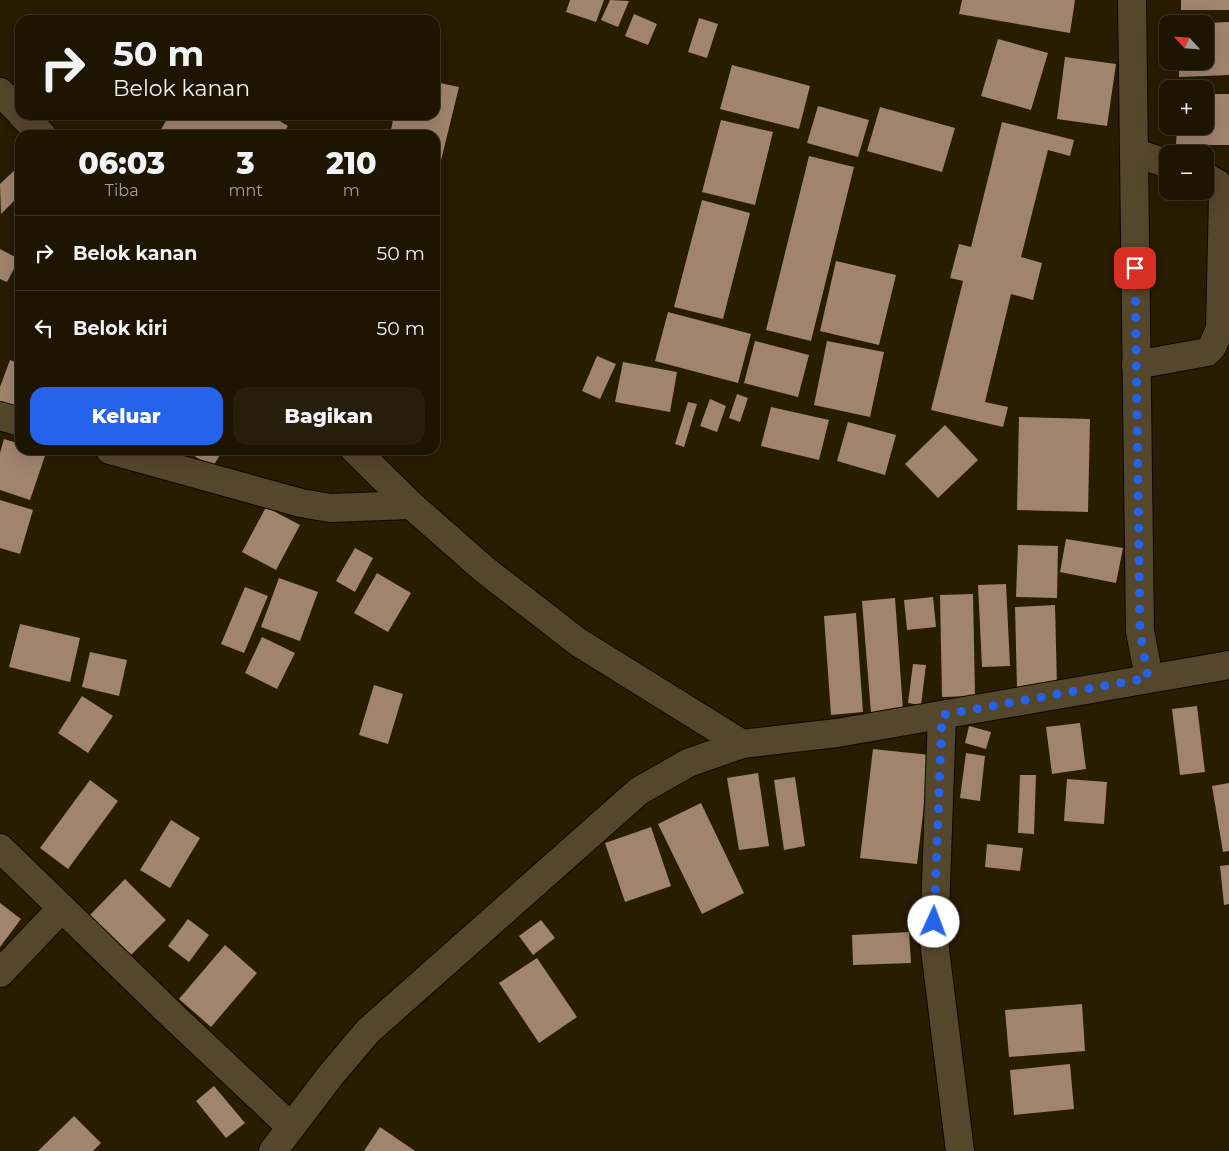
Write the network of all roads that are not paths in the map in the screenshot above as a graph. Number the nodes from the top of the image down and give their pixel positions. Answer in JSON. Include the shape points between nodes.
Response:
{"nodes":[{"id":1,"x":1132,"y":0,"type":"edge"},
{"id":2,"x":0,"y":92,"type":"edge"},
{"id":3,"x":15,"y":108,"type":"edge"},
{"id":4,"x":27,"y":120,"type":"edge"},
{"id":5,"x":37,"y":130,"type":"edge"},
{"id":6,"x":1134,"y":152,"type":"junction"},
{"id":7,"x":1159,"y":161,"type":"edge"},
{"id":8,"x":1214,"y":182,"type":"edge"},
{"id":9,"x":1136,"y":365,"type":"junction"},
{"id":10,"x":0,"y":416,"type":"edge"},
{"id":11,"x":15,"y":420,"type":"edge"},
{"id":12,"x":128,"y":455,"type":"edge"},
{"id":13,"x":360,"y":455,"type":"edge"},
{"id":14,"x":411,"y":505,"type":"junction"},
{"id":15,"x":1229,"y":665,"type":"edge"},
{"id":16,"x":1148,"y":678,"type":"junction"},
{"id":17,"x":942,"y":715,"type":"junction"},
{"id":18,"x":742,"y":744,"type":"junction"},
{"id":19,"x":0,"y":848,"type":"edge"},
{"id":20,"x":61,"y":909,"type":"junction"},
{"id":21,"x":0,"y":973,"type":"edge"},
{"id":22,"x":291,"y":1127,"type":"junction"},
{"id":23,"x":273,"y":1151,"type":"edge"},
{"id":24,"x":960,"y":1151,"type":"edge"}],
"edges":[{"from":1,"to":6,"type":"street"},
{"from":2,"to":3,"type":"street"},
{"from":4,"to":5,"type":"street"},
{"from":6,"to":7,"type":"street"},
{"from":6,"to":9,"type":"street"},
{"from":8,"to":9,"type":"street","via":[[1223,195],[1220,329],[1212,348],[1207,352]]},
{"from":9,"to":16,"type":"street","via":[[1140,631]]},
{"from":10,"to":11,"type":"street"},
{"from":12,"to":14,"type":"street","via":[[300,504],[330,508]]},
{"from":13,"to":14,"type":"street"},
{"from":14,"to":18,"type":"street","via":[[486,570],[578,642]]},
{"from":15,"to":16,"type":"street"},
{"from":16,"to":17,"type":"street"},
{"from":17,"to":18,"type":"street","via":[[837,734]]},
{"from":17,"to":24,"type":"street","via":[[934,941]]},
{"from":18,"to":22,"type":"street","via":[[688,763],[639,790],[368,1031]]},
{"from":19,"to":20,"type":"street"},
{"from":20,"to":21,"type":"street"},
{"from":20,"to":22,"type":"street"},
{"from":22,"to":23,"type":"street"}]}
